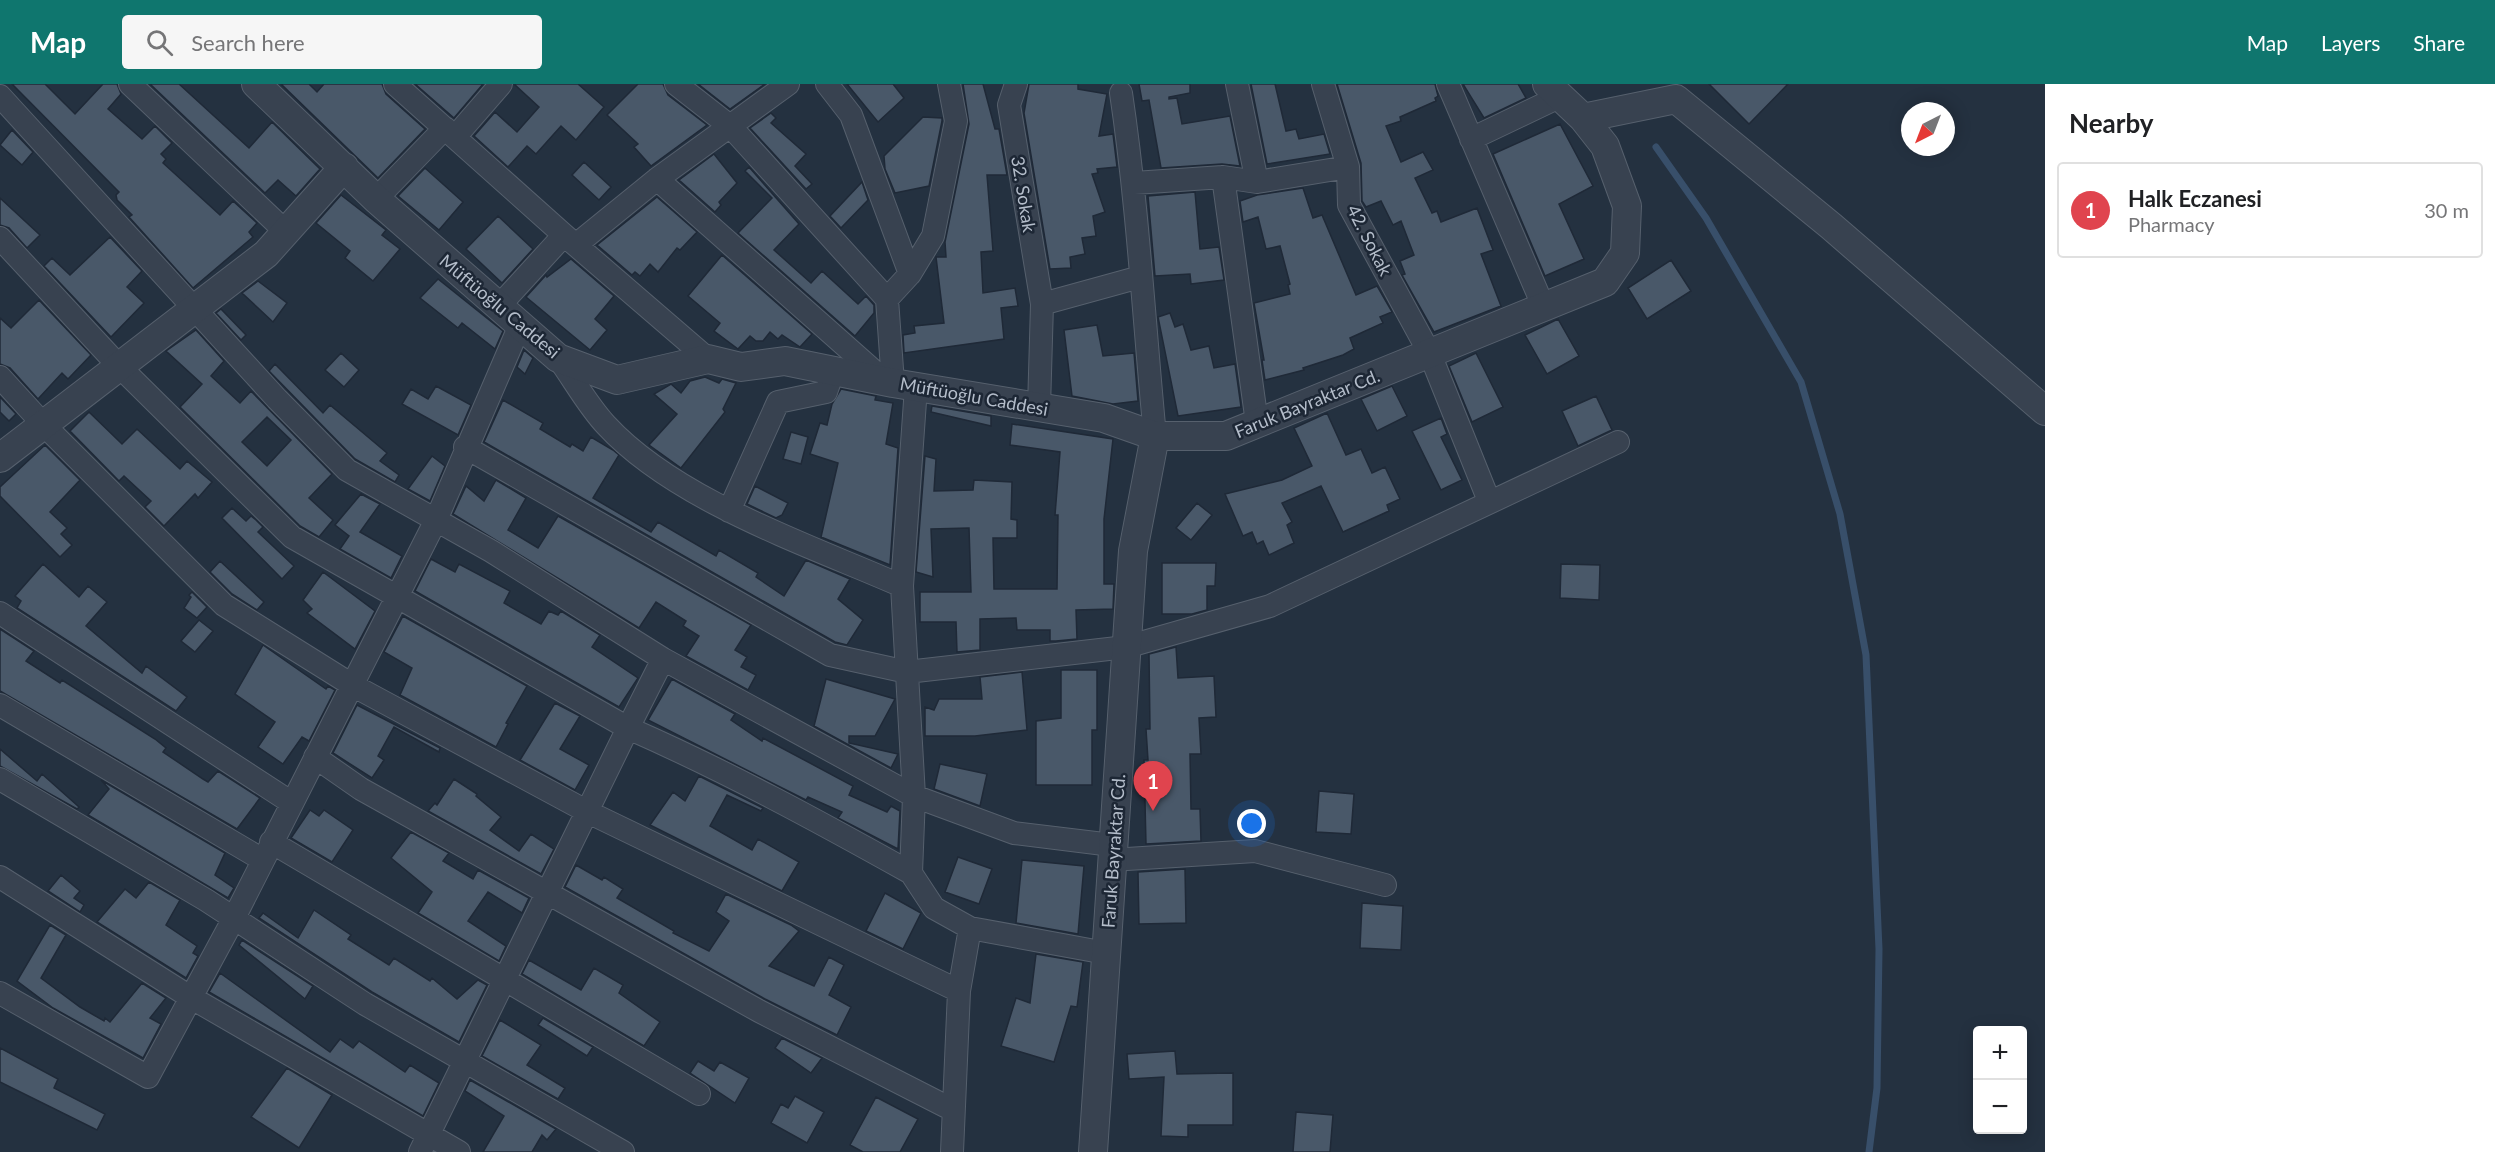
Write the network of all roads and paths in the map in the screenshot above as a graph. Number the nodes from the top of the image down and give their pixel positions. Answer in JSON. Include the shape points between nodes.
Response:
{"nodes":[{"id":1,"x":130,"y":84,"type":"edge"},
{"id":2,"x":256,"y":84,"type":"edge"},
{"id":3,"x":395,"y":84,"type":"edge"},
{"id":4,"x":501,"y":84,"type":"edge"},
{"id":5,"x":676,"y":84,"type":"edge"},
{"id":6,"x":788,"y":84,"type":"edge"},
{"id":7,"x":827,"y":84,"type":"edge"},
{"id":8,"x":949,"y":84,"type":"edge"},
{"id":9,"x":1016,"y":84,"type":"edge"},
{"id":10,"x":1237,"y":84,"type":"edge"},
{"id":11,"x":1323,"y":84,"type":"edge"},
{"id":12,"x":1448,"y":84,"type":"edge"},
{"id":13,"x":1553,"y":90,"type":"edge"},
{"id":14,"x":1686,"y":92,"type":"edge"},
{"id":15,"x":1121,"y":93,"type":"dead end"},
{"id":16,"x":0,"y":96,"type":"edge"},
{"id":17,"x":1583,"y":118,"type":"junction"},
{"id":18,"x":731,"y":127,"type":"junction"},
{"id":19,"x":450,"y":132,"type":"junction"},
{"id":20,"x":1471,"y":139,"type":"junction"},
{"id":21,"x":344,"y":167,"type":"junction"},
{"id":22,"x":1348,"y":167,"type":"junction"},
{"id":23,"x":1223,"y":177,"type":"junction"},
{"id":24,"x":657,"y":179,"type":"junction"},
{"id":25,"x":1257,"y":182,"type":"junction"},
{"id":26,"x":1134,"y":183,"type":"junction"},
{"id":27,"x":376,"y":199,"type":"junction"},
{"id":28,"x":286,"y":232,"type":"junction"},
{"id":29,"x":0,"y":238,"type":"edge"},
{"id":30,"x":570,"y":240,"type":"junction"},
{"id":31,"x":910,"y":274,"type":"junction"},
{"id":32,"x":1140,"y":277,"type":"junction"},
{"id":33,"x":887,"y":299,"type":"junction"},
{"id":34,"x":1042,"y":304,"type":"junction"},
{"id":35,"x":499,"y":306,"type":"junction"},
{"id":36,"x":196,"y":308,"type":"junction"},
{"id":37,"x":1544,"y":308,"type":"junction"},
{"id":38,"x":520,"y":325,"type":"junction"},
{"id":39,"x":1430,"y":354,"type":"junction"},
{"id":40,"x":558,"y":358,"type":"junction"},
{"id":41,"x":708,"y":359,"type":"junction"},
{"id":42,"x":118,"y":365,"type":"junction"},
{"id":43,"x":833,"y":372,"type":"junction"},
{"id":44,"x":0,"y":377,"type":"edge"},
{"id":45,"x":898,"y":384,"type":"junction"},
{"id":46,"x":1039,"y":408,"type":"junction"},
{"id":47,"x":2045,"y":411,"type":"edge"},
{"id":48,"x":1257,"y":423,"type":"junction"},
{"id":49,"x":43,"y":424,"type":"junction"},
{"id":50,"x":1155,"y":436,"type":"junction"},
{"id":51,"x":1618,"y":442,"type":"dead end"},
{"id":52,"x":465,"y":447,"type":"junction"},
{"id":53,"x":0,"y":458,"type":"edge"},
{"id":54,"x":1489,"y":501,"type":"junction"},
{"id":55,"x":729,"y":511,"type":"junction"},
{"id":56,"x":436,"y":520,"type":"junction"},
{"id":57,"x":902,"y":586,"type":"junction"},
{"id":58,"x":396,"y":599,"type":"junction"},
{"id":59,"x":0,"y":613,"type":"edge"},
{"id":60,"x":1126,"y":647,"type":"junction"},
{"id":61,"x":663,"y":658,"type":"junction"},
{"id":62,"x":907,"y":672,"type":"junction"},
{"id":63,"x":352,"y":685,"type":"junction"},
{"id":64,"x":0,"y":705,"type":"edge"},
{"id":65,"x":628,"y":728,"type":"junction"},
{"id":66,"x":315,"y":757,"type":"junction"},
{"id":67,"x":0,"y":779,"type":"edge"},
{"id":68,"x":914,"y":796,"type":"junction"},
{"id":69,"x":292,"y":803,"type":"junction"},
{"id":70,"x":588,"y":812,"type":"junction"},
{"id":71,"x":267,"y":851,"type":"junction"},
{"id":72,"x":1112,"y":853,"type":"junction"},
{"id":73,"x":911,"y":873,"type":"junction"},
{"id":74,"x":0,"y":877,"type":"edge"},
{"id":75,"x":1385,"y":885,"type":"dead end"},
{"id":76,"x":548,"y":893,"type":"junction"},
{"id":77,"x":234,"y":918,"type":"junction"},
{"id":78,"x":970,"y":928,"type":"junction"},
{"id":79,"x":1106,"y":953,"type":"junction"},
{"id":80,"x":506,"y":980,"type":"junction"},
{"id":81,"x":959,"y":992,"type":"junction"},
{"id":82,"x":0,"y":993,"type":"edge"},
{"id":83,"x":190,"y":997,"type":"junction"},
{"id":84,"x":465,"y":1061,"type":"junction"},
{"id":85,"x":699,"y":1094,"type":"dead end"},
{"id":86,"x":953,"y":1110,"type":"junction"},
{"id":87,"x":424,"y":1143,"type":"edge"},
{"id":88,"x":459,"y":1152,"type":"edge"},
{"id":89,"x":623,"y":1152,"type":"edge"},
{"id":90,"x":952,"y":1152,"type":"edge"},
{"id":91,"x":1093,"y":1152,"type":"edge"}],
"edges":[{"from":1,"to":28,"type":"street"},
{"from":2,"to":21,"type":"street","name":"Müftüoğlu Caddesi"},
{"from":3,"to":19,"type":"street"},
{"from":4,"to":19,"type":"street"},
{"from":5,"to":18,"type":"street"},
{"from":6,"to":18,"type":"street"},
{"from":7,"to":31,"type":"street","via":[[851,116]]},
{"from":8,"to":31,"type":"street","via":[[956,121],[933,236]]},
{"from":9,"to":34,"type":"street","name":"32. Sokak","via":[[1010,105]]},
{"from":10,"to":25,"type":"street"},
{"from":11,"to":22,"type":"street","name":"42. Sokak"},
{"from":12,"to":20,"type":"street"},
{"from":13,"to":17,"type":"street","name":"Faruk Bayraktar Cd."},
{"from":13,"to":20,"type":"street"},
{"from":14,"to":17,"type":"street"},
{"from":14,"to":47,"type":"street","via":[[1831,226]]},
{"from":15,"to":26,"type":"street"},
{"from":16,"to":36,"type":"street"},
{"from":17,"to":37,"type":"street","name":"Faruk Bayraktar Cd.","via":[[1605,146],[1626,206],[1625,253],[1605,282]]},
{"from":18,"to":24,"type":"street"},
{"from":18,"to":33,"type":"street"},
{"from":19,"to":27,"type":"street"},
{"from":19,"to":30,"type":"street"},
{"from":20,"to":37,"type":"street"},
{"from":21,"to":27,"type":"street","name":"Müftüoğlu Caddesi"},
{"from":21,"to":28,"type":"street"},
{"from":22,"to":25,"type":"street"},
{"from":22,"to":39,"type":"street","name":"42. Sokak","via":[[1349,205]]},
{"from":23,"to":25,"type":"street"},
{"from":23,"to":26,"type":"street"},
{"from":23,"to":48,"type":"street"},
{"from":24,"to":30,"type":"street"},
{"from":24,"to":45,"type":"street"},
{"from":26,"to":32,"type":"street"},
{"from":27,"to":35,"type":"street","name":"Müftüoğlu Caddesi"},
{"from":28,"to":36,"type":"street","via":[[266,254]]},
{"from":29,"to":42,"type":"street"},
{"from":30,"to":35,"type":"street"},
{"from":30,"to":41,"type":"street"},
{"from":31,"to":33,"type":"street"},
{"from":32,"to":34,"type":"street"},
{"from":32,"to":50,"type":"street"},
{"from":33,"to":45,"type":"street"},
{"from":34,"to":46,"type":"street","name":"32. Sokak"},
{"from":35,"to":38,"type":"street","name":"Müftüoğlu Caddesi"},
{"from":36,"to":42,"type":"street"},
{"from":36,"to":56,"type":"street","via":[[347,470]]},
{"from":37,"to":39,"type":"street","name":"Faruk Bayraktar Cd."},
{"from":38,"to":40,"type":"street","name":"Müftüoğlu Caddesi"},
{"from":38,"to":52,"type":"street","via":[[505,366]]},
{"from":39,"to":48,"type":"street","name":"Faruk Bayraktar Cd."},
{"from":39,"to":54,"type":"street","name":"42. Sokak"},
{"from":40,"to":41,"type":"street","name":"Müftüoğlu Caddesi","via":[[617,380]]},
{"from":40,"to":55,"type":"street","via":[[606,425],[658,469]]},
{"from":41,"to":43,"type":"street","name":"Müftüoğlu Caddesi","via":[[741,367],[785,361]]},
{"from":42,"to":49,"type":"street"},
{"from":42,"to":58,"type":"street","via":[[292,537]]},
{"from":43,"to":45,"type":"street","name":"Müftüoğlu Caddesi"},
{"from":43,"to":55,"type":"street","via":[[826,392],[778,402]]},
{"from":44,"to":49,"type":"street"},
{"from":45,"to":46,"type":"street","name":"Müftüoğlu Caddesi"},
{"from":45,"to":57,"type":"street"},
{"from":46,"to":50,"type":"street","name":"Müftüoğlu Caddesi","via":[[1104,418]]},
{"from":48,"to":50,"type":"street","name":"Faruk Bayraktar Cd.","via":[[1226,436]]},
{"from":49,"to":53,"type":"street"},
{"from":49,"to":63,"type":"street","via":[[224,605]]},
{"from":50,"to":60,"type":"street","name":"Faruk Bayraktar Cd.","via":[[1132,551]]},
{"from":51,"to":54,"type":"street"},
{"from":52,"to":56,"type":"street"},
{"from":52,"to":62,"type":"street","via":[[830,655]]},
{"from":54,"to":60,"type":"street","via":[[1270,606]]},
{"from":55,"to":57,"type":"street"},
{"from":56,"to":58,"type":"street"},
{"from":56,"to":61,"type":"street"},
{"from":57,"to":62,"type":"street"},
{"from":58,"to":63,"type":"street"},
{"from":58,"to":65,"type":"street"},
{"from":59,"to":69,"type":"street"},
{"from":60,"to":62,"type":"street"},
{"from":60,"to":72,"type":"street","name":"Faruk Bayraktar Cd."},
{"from":61,"to":65,"type":"street"},
{"from":61,"to":68,"type":"street"},
{"from":62,"to":68,"type":"street"},
{"from":63,"to":66,"type":"street"},
{"from":63,"to":70,"type":"street"},
{"from":64,"to":71,"type":"street"},
{"from":65,"to":70,"type":"street"},
{"from":65,"to":73,"type":"street","via":[[801,811]]},
{"from":66,"to":69,"type":"street"},
{"from":66,"to":76,"type":"street","via":[[361,789]]},
{"from":67,"to":77,"type":"street"},
{"from":68,"to":72,"type":"street","via":[[1014,833]]},
{"from":68,"to":73,"type":"street"},
{"from":69,"to":71,"type":"street"},
{"from":70,"to":76,"type":"street"},
{"from":70,"to":81,"type":"street"},
{"from":71,"to":77,"type":"street"},
{"from":71,"to":80,"type":"street"},
{"from":72,"to":75,"type":"street","via":[[1255,851]]},
{"from":72,"to":79,"type":"street","name":"Faruk Bayraktar Cd."},
{"from":73,"to":78,"type":"street","via":[[934,908]]},
{"from":74,"to":83,"type":"street"},
{"from":76,"to":80,"type":"street"},
{"from":76,"to":86,"type":"street","via":[[759,1011]]},
{"from":77,"to":83,"type":"street"},
{"from":77,"to":84,"type":"street","via":[[365,1004]]},
{"from":78,"to":79,"type":"street"},
{"from":78,"to":81,"type":"street"},
{"from":79,"to":91,"type":"street","name":"Faruk Bayraktar Cd."},
{"from":80,"to":84,"type":"street"},
{"from":80,"to":85,"type":"street"},
{"from":81,"to":86,"type":"street"},
{"from":82,"to":83,"type":"street","via":[[148,1077]]},
{"from":83,"to":87,"type":"street"},
{"from":84,"to":87,"type":"street"},
{"from":84,"to":89,"type":"street"},
{"from":86,"to":90,"type":"street"},
{"from":87,"to":88,"type":"street"}]}
